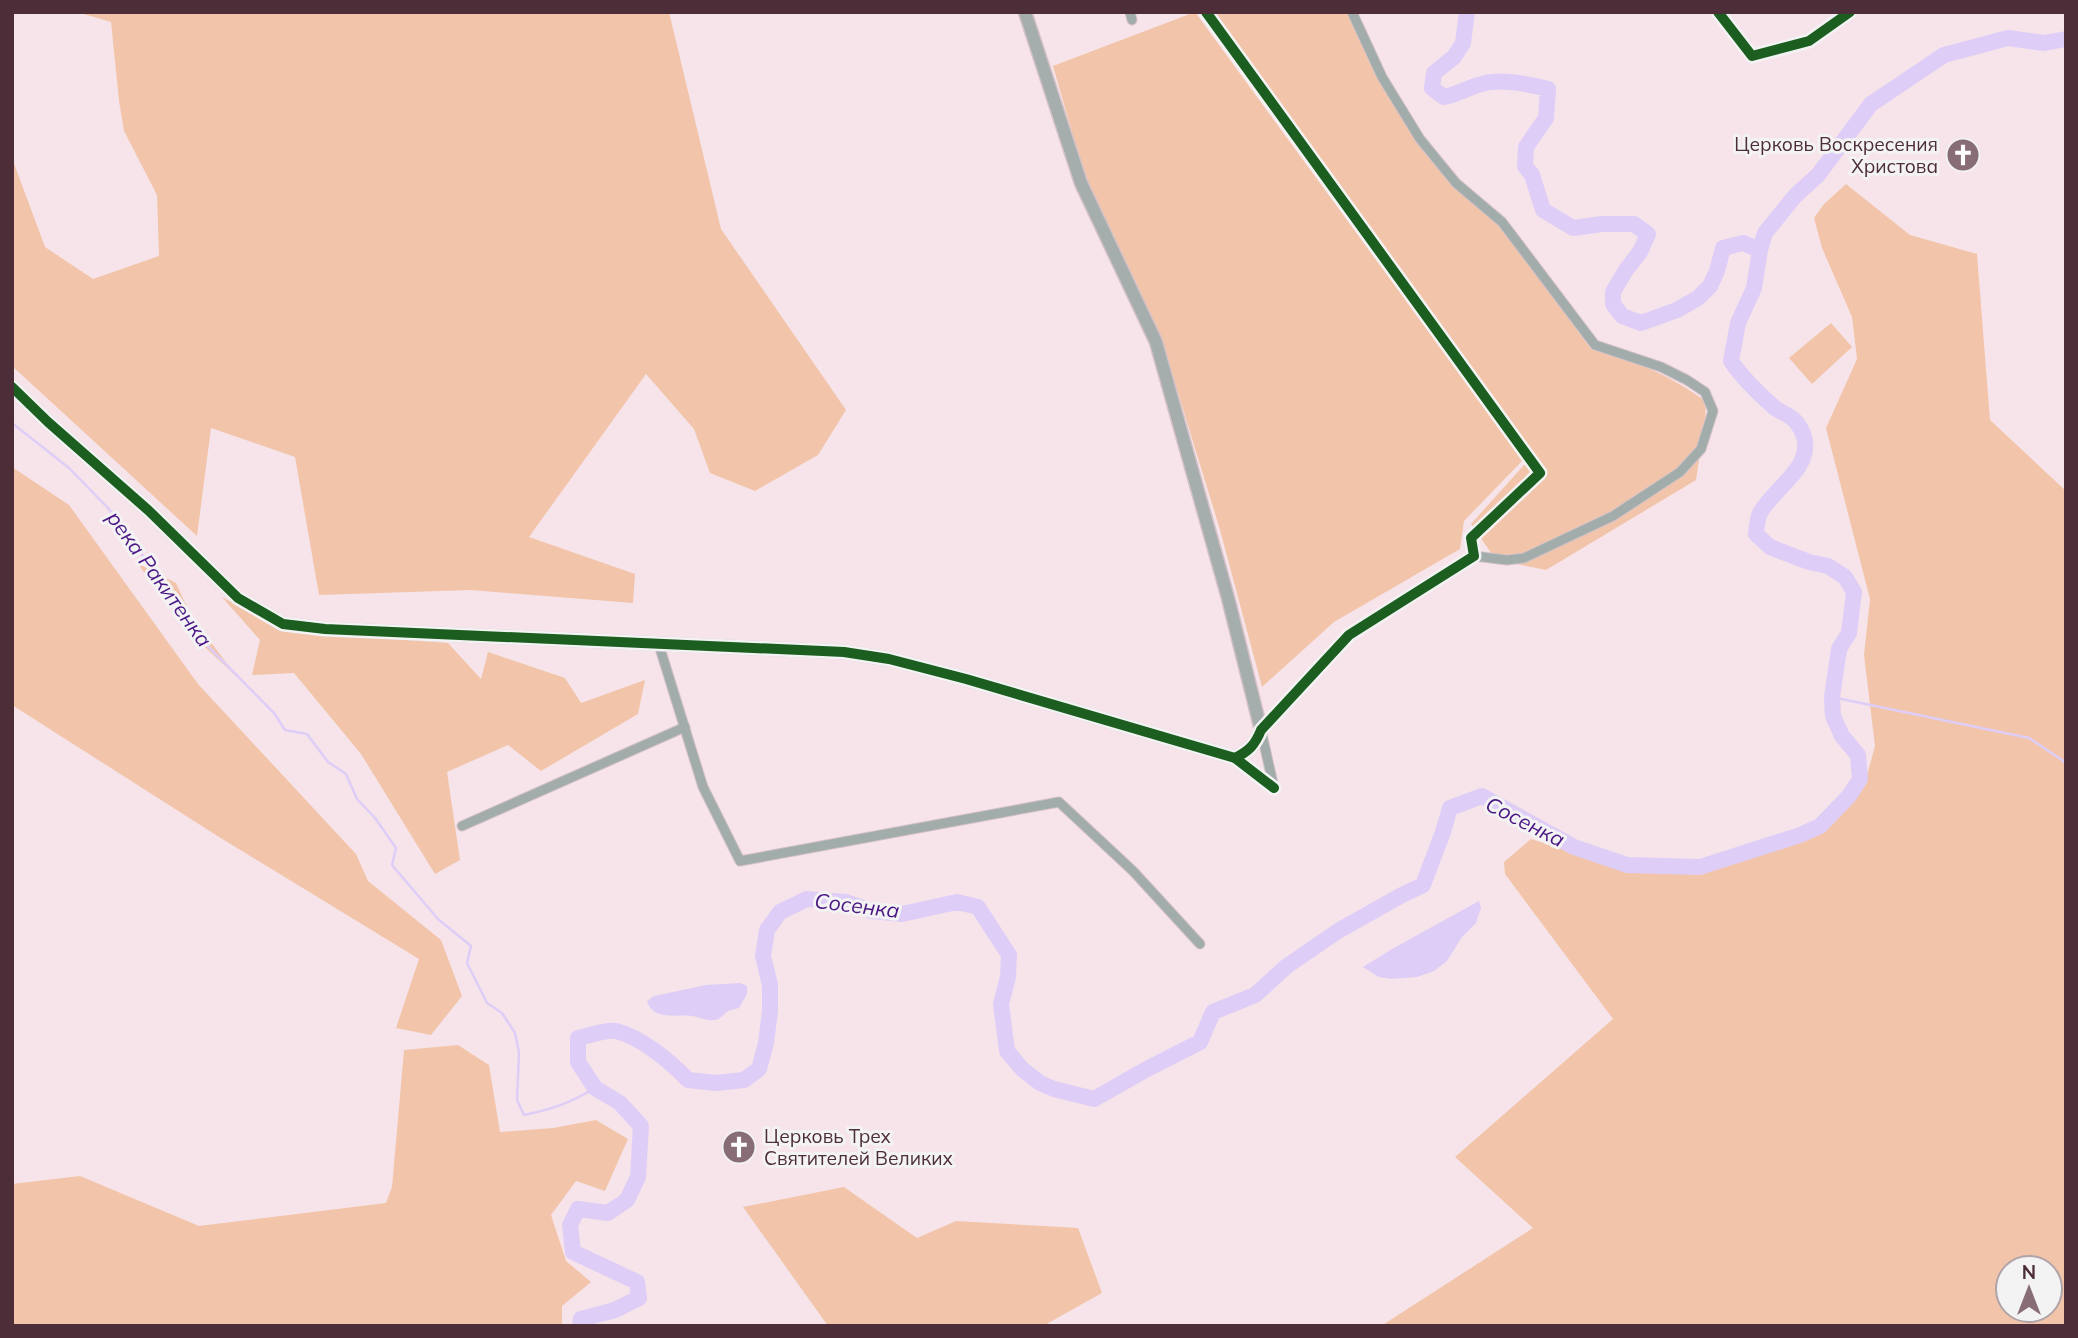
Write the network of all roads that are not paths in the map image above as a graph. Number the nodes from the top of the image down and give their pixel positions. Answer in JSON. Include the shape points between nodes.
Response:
{"nodes":[{"id":1,"x":1025,"y":12,"type":"edge"},
{"id":2,"x":1206,"y":12,"type":"edge"},
{"id":3,"x":1352,"y":12,"type":"edge"},
{"id":4,"x":1718,"y":12,"type":"edge"},
{"id":5,"x":1850,"y":12,"type":"edge"},
{"id":6,"x":12,"y":387,"type":"edge"},
{"id":7,"x":1474,"y":556,"type":"junction"},
{"id":8,"x":659,"y":645,"type":"junction"},
{"id":9,"x":685,"y":727,"type":"junction"},
{"id":10,"x":1261,"y":730,"type":"junction"},
{"id":11,"x":1235,"y":758,"type":"junction"},
{"id":12,"x":461,"y":827,"type":"dead end"},
{"id":13,"x":1200,"y":944,"type":"dead end"}],
"edges":[{"from":1,"to":10,"type":"street","via":[[1081,183],[1156,342]]},
{"from":2,"to":7,"type":"street","via":[[1540,473],[1471,538]]},
{"from":3,"to":7,"type":"street","via":[[1382,76],[1420,139],[1456,183],[1502,222],[1595,345],[1687,380],[1705,392],[1713,411],[1700,449],[1680,472],[1613,516],[1524,558]]},
{"from":4,"to":5,"type":"street","via":[[1752,56],[1809,41]]},
{"from":6,"to":8,"type":"street","via":[[238,598],[283,624]]},
{"from":7,"to":10,"type":"street","via":[[1349,635]]},
{"from":8,"to":9,"type":"street"},
{"from":8,"to":11,"type":"street","via":[[844,652],[889,659]]},
{"from":9,"to":12,"type":"street"},
{"from":9,"to":13,"type":"street","via":[[703,787],[740,861],[1059,802],[1133,871]]},
{"from":10,"to":11,"type":"street","via":[[1256,744]]},
{"from":10,"to":11,"type":"street","via":[[1274,788]]}]}
